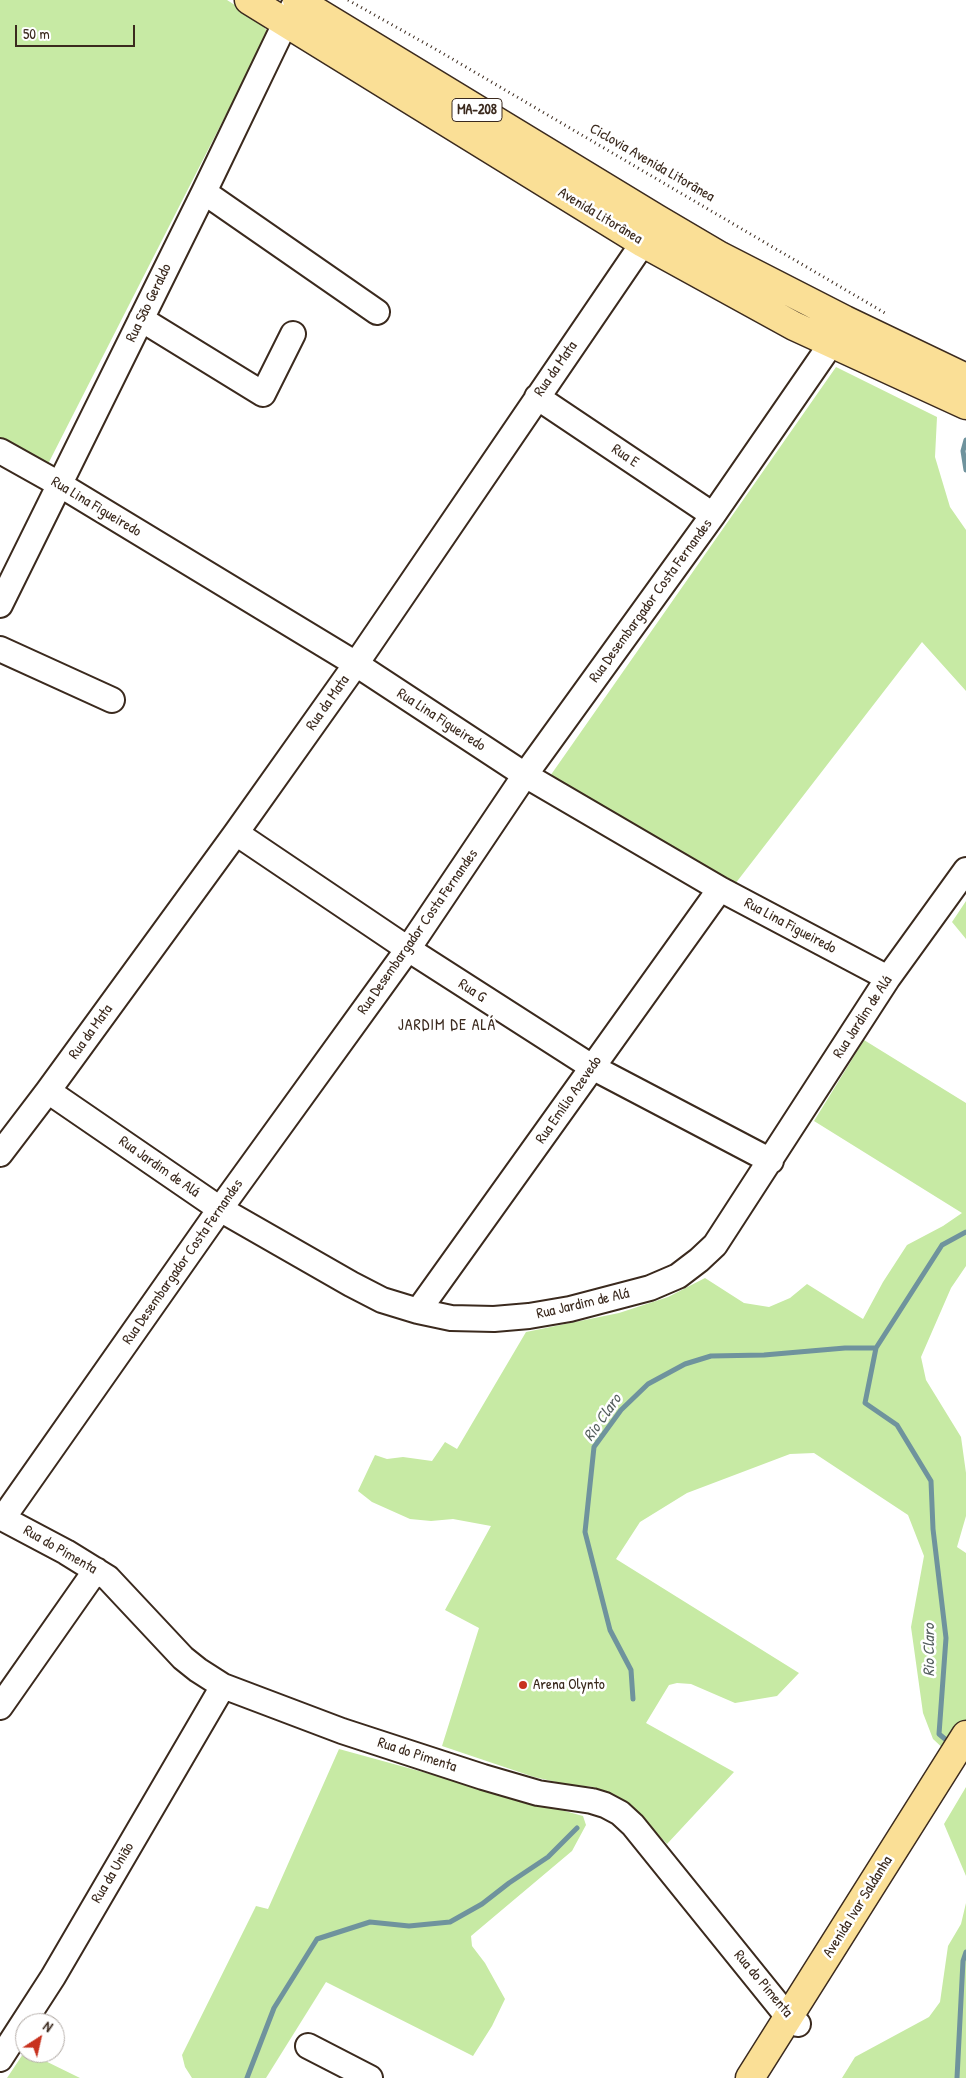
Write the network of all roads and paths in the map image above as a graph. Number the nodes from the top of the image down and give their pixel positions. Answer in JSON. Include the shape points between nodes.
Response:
{"nodes":[{"id":1,"x":248,"y":0,"type":"edge"},
{"id":2,"x":348,"y":0,"type":"edge"},
{"id":3,"x":293,"y":8,"type":"edge"},
{"id":4,"x":208,"y":195,"type":"junction"},
{"id":5,"x":657,"y":219,"type":"junction"},
{"id":6,"x":643,"y":243,"type":"junction"},
{"id":7,"x":377,"y":312,"type":"dead end"},
{"id":8,"x":886,"y":314,"type":"dead end"},
{"id":9,"x":148,"y":323,"type":"junction"},
{"id":10,"x":293,"y":334,"type":"dead end"},
{"id":11,"x":831,"y":344,"type":"junction"},
{"id":12,"x":934,"y":377,"type":"junction"},
{"id":13,"x":966,"y":378,"type":"edge"},
{"id":14,"x":537,"y":397,"type":"junction"},
{"id":15,"x":966,"y":405,"type":"edge"},
{"id":16,"x":0,"y":451,"type":"edge"},
{"id":17,"x":59,"y":484,"type":"junction"},
{"id":18,"x":713,"y":515,"type":"junction"},
{"id":19,"x":0,"y":605,"type":"edge"},
{"id":20,"x":0,"y":649,"type":"edge"},
{"id":21,"x":356,"y":664,"type":"junction"},
{"id":22,"x":112,"y":700,"type":"dead end"},
{"id":23,"x":525,"y":775,"type":"junction"},
{"id":24,"x":236,"y":832,"type":"junction"},
{"id":25,"x":966,"y":870,"type":"edge"},
{"id":26,"x":720,"y":889,"type":"junction"},
{"id":27,"x":408,"y":949,"type":"junction"},
{"id":28,"x":888,"y":978,"type":"junction"},
{"id":29,"x":592,"y":1067,"type":"junction"},
{"id":30,"x":48,"y":1091,"type":"junction"},
{"id":31,"x":0,"y":1154,"type":"edge"},
{"id":32,"x":771,"y":1161,"type":"junction"},
{"id":33,"x":220,"y":1209,"type":"junction"},
{"id":34,"x":418,"y":1311,"type":"junction"},
{"id":35,"x":1,"y":1518,"type":"edge"},
{"id":36,"x":96,"y":1570,"type":"junction"},
{"id":37,"x":223,"y":1686,"type":"junction"},
{"id":38,"x":0,"y":1707,"type":"edge"},
{"id":39,"x":966,"y":1735,"type":"edge"},
{"id":40,"x":955,"y":1768,"type":"edge"},
{"id":41,"x":793,"y":2021,"type":"junction"},
{"id":42,"x":308,"y":2046,"type":"dead end"},
{"id":43,"x":0,"y":2059,"type":"edge"},
{"id":44,"x":370,"y":2078,"type":"edge"},
{"id":45,"x":750,"y":2078,"type":"edge"},
{"id":46,"x":763,"y":2078,"type":"edge"}],
"edges":[{"from":1,"to":3,"type":"main road","name":"Avenida Litorânea","number":"MA-208"},
{"from":2,"to":8,"type":"path","name":"Ciclovia Avenida Litorânea"},
{"from":3,"to":4,"type":"street","name":"Rua São Geraldo"},
{"from":3,"to":5,"type":"main road","name":"Avenida Litorânea","number":"MA-208"},
{"from":3,"to":6,"type":"main road","name":"Avenida Litorânea","number":"MA-208"},
{"from":4,"to":7,"type":"street"},
{"from":4,"to":9,"type":"street","name":"Rua São Geraldo"},
{"from":5,"to":6,"type":"main road"},
{"from":5,"to":12,"type":"main road","name":"Avenida Litorânea","number":"MA-208","via":[[772,283],[901,347]]},
{"from":6,"to":11,"type":"main road","name":"Avenida Litorânea","number":"MA-208"},
{"from":6,"to":14,"type":"street","name":"Rua da Mata"},
{"from":9,"to":10,"type":"street","via":[[263,394]]},
{"from":9,"to":17,"type":"street","name":"Rua São Geraldo"},
{"from":11,"to":12,"type":"main road","name":"Avenida Litorânea","number":"MA-208"},
{"from":11,"to":18,"type":"street","name":"Rua Desembargador Costa Fernandes"},
{"from":12,"to":13,"type":"main road","name":"Avenida Litorânea","number":"MA-208"},
{"from":12,"to":15,"type":"main road","name":"Avenida Litorânea","number":"MA-208"},
{"from":14,"to":18,"type":"street","name":"Rua E"},
{"from":14,"to":21,"type":"street","name":"Rua da Mata"},
{"from":16,"to":17,"type":"street","name":"Rua Lina Figueiredo"},
{"from":17,"to":19,"type":"street","name":"Rua São Geraldo"},
{"from":17,"to":21,"type":"street","name":"Rua Lina Figueiredo"},
{"from":18,"to":23,"type":"street","name":"Rua Desembargador Costa Fernandes"},
{"from":20,"to":22,"type":"street"},
{"from":21,"to":23,"type":"street","name":"Rua Lina Figueiredo"},
{"from":21,"to":24,"type":"street","name":"Rua da Mata"},
{"from":23,"to":26,"type":"street","name":"Rua Lina Figueiredo"},
{"from":23,"to":27,"type":"street","name":"Rua Desembargador Costa Fernandes"},
{"from":24,"to":27,"type":"street","name":"Rua G"},
{"from":24,"to":30,"type":"street","name":"Rua da Mata"},
{"from":25,"to":28,"type":"street","name":"Rua Jardim de Alá"},
{"from":26,"to":28,"type":"street","name":"Rua Lina Figueiredo"},
{"from":26,"to":29,"type":"street","name":"Rua Emílio Azevedo"},
{"from":27,"to":29,"type":"street","name":"Rua G"},
{"from":27,"to":33,"type":"street","name":"Rua Desembargador Costa Fernandes"},
{"from":28,"to":32,"type":"street","name":"Rua Jardim de Alá"},
{"from":29,"to":32,"type":"street","name":"Rua G"},
{"from":29,"to":34,"type":"street","name":"Rua Emílio Azevedo"},
{"from":30,"to":31,"type":"street","name":"Rua da Mata"},
{"from":30,"to":33,"type":"street","name":"Rua Jardim de Alá"},
{"from":32,"to":34,"type":"street","name":"Rua Jardim de Alá","via":[[716,1245],[678,1276],[650,1288],[570,1309],[528,1316],[451,1318]]},
{"from":33,"to":34,"type":"street","name":"Rua Jardim de Alá","via":[[382,1300]]},
{"from":33,"to":35,"type":"street","name":"Rua Desembargador Costa Fernandes"},
{"from":35,"to":36,"type":"street","name":"Rua do Pimenta"},
{"from":36,"to":37,"type":"street","name":"Rua do Pimenta","via":[[118,1588],[183,1658]]},
{"from":36,"to":38,"type":"street"},
{"from":37,"to":41,"type":"street","name":"Rua do Pimenta","via":[[342,1731],[483,1777],[538,1793],[592,1800],[613,1809],[633,1825]]},
{"from":37,"to":43,"type":"street","name":"Rua da União","via":[[53,1977]]},
{"from":39,"to":40,"type":"main road","name":"Avenida Ivar Saldanha"},
{"from":40,"to":41,"type":"main road","name":"Avenida Ivar Saldanha"},
{"from":41,"to":45,"type":"main road","name":"Avenida Ivar Saldanha"},
{"from":41,"to":46,"type":"main road","name":"Avenida Ivar Saldanha"},
{"from":42,"to":44,"type":"street"}]}
